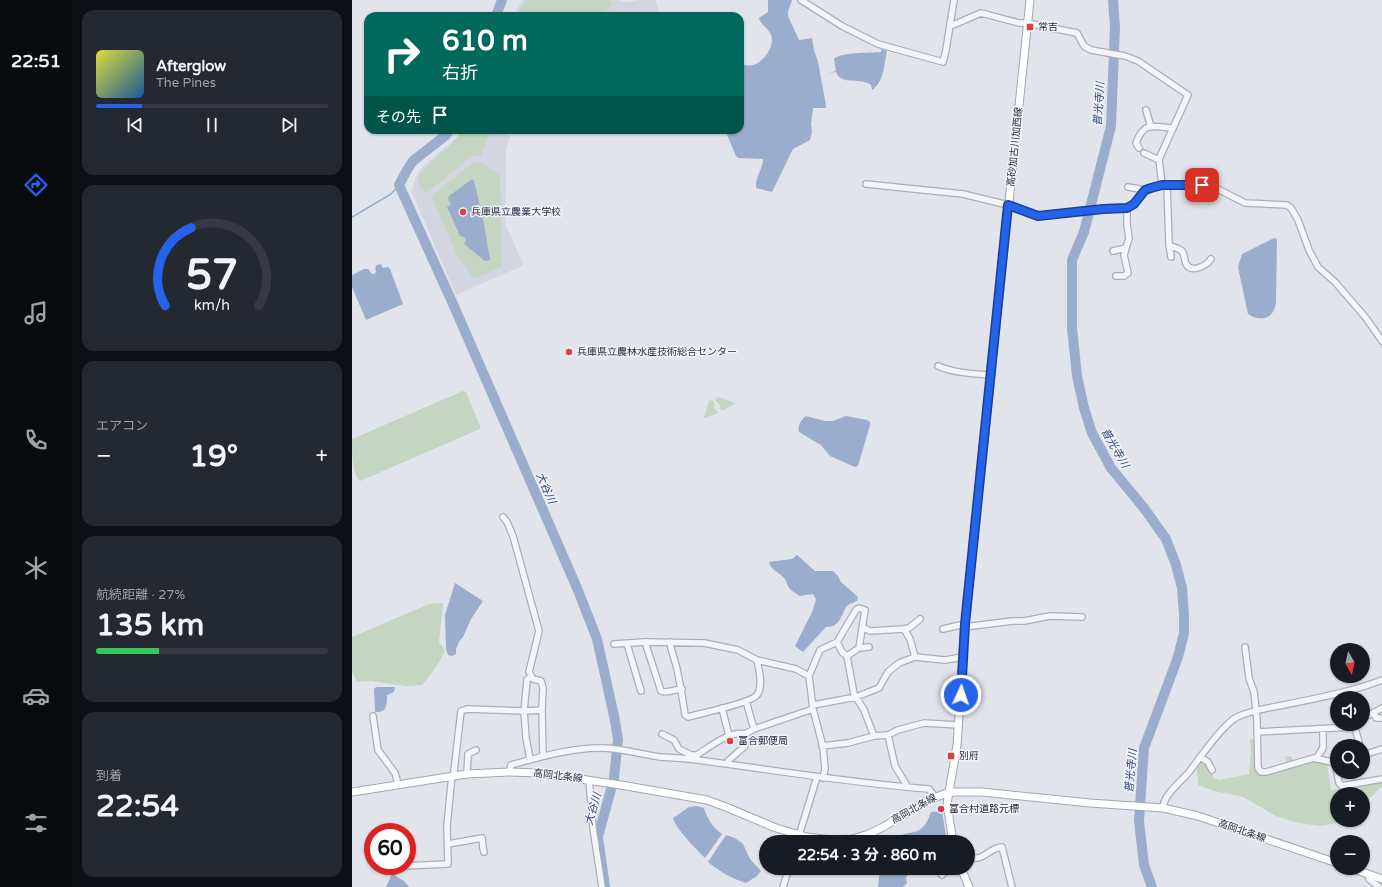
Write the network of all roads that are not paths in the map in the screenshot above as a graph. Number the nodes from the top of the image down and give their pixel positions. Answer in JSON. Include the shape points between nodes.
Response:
{"nodes":[{"id":1,"x":801,"y":0,"type":"edge"},
{"id":2,"x":954,"y":0,"type":"edge"},
{"id":3,"x":1030,"y":0,"type":"edge"},
{"id":4,"x":1027,"y":23,"type":"junction"},
{"id":5,"x":950,"y":24,"type":"junction"},
{"id":6,"x":1146,"y":110,"type":"dead end"},
{"id":7,"x":1151,"y":127,"type":"junction"},
{"id":8,"x":1171,"y":128,"type":"junction"},
{"id":9,"x":1138,"y":148,"type":"dead end"},
{"id":10,"x":1144,"y":153,"type":"dead end"},
{"id":11,"x":1159,"y":160,"type":"junction"},
{"id":12,"x":866,"y":184,"type":"dead end"},
{"id":13,"x":1164,"y":185,"type":"junction"},
{"id":14,"x":1128,"y":187,"type":"dead end"},
{"id":15,"x":1143,"y":192,"type":"junction"},
{"id":16,"x":1008,"y":205,"type":"junction"},
{"id":17,"x":1127,"y":208,"type":"junction"},
{"id":18,"x":1170,"y":246,"type":"junction"},
{"id":19,"x":1126,"y":248,"type":"junction"},
{"id":20,"x":1112,"y":251,"type":"dead end"},
{"id":21,"x":1171,"y":257,"type":"dead end"},
{"id":22,"x":1211,"y":259,"type":"dead end"},
{"id":23,"x":1116,"y":276,"type":"dead end"},
{"id":24,"x":1382,"y":341,"type":"edge"},
{"id":25,"x":938,"y":366,"type":"dead end"},
{"id":26,"x":991,"y":375,"type":"junction"},
{"id":27,"x":503,"y":517,"type":"dead end"},
{"id":28,"x":1082,"y":617,"type":"dead end"},
{"id":29,"x":920,"y":619,"type":"dead end"},
{"id":30,"x":965,"y":625,"type":"junction"},
{"id":31,"x":862,"y":627,"type":"junction"},
{"id":32,"x":904,"y":629,"type":"junction"},
{"id":33,"x":943,"y":629,"type":"dead end"},
{"id":34,"x":645,"y":642,"type":"junction"},
{"id":35,"x":670,"y":642,"type":"junction"},
{"id":36,"x":837,"y":642,"type":"junction"},
{"id":37,"x":614,"y":644,"type":"dead end"},
{"id":38,"x":627,"y":644,"type":"junction"},
{"id":39,"x":869,"y":647,"type":"dead end"},
{"id":40,"x":1245,"y":647,"type":"dead end"},
{"id":41,"x":859,"y":648,"type":"junction"},
{"id":42,"x":847,"y":656,"type":"junction"},
{"id":43,"x":915,"y":657,"type":"junction"},
{"id":44,"x":963,"y":657,"type":"junction"},
{"id":45,"x":756,"y":660,"type":"junction"},
{"id":46,"x":531,"y":676,"type":"junction"},
{"id":47,"x":808,"y":676,"type":"junction"},
{"id":48,"x":1382,"y":680,"type":"edge"},
{"id":49,"x":682,"y":690,"type":"junction"},
{"id":50,"x":641,"y":691,"type":"dead end"},
{"id":51,"x":856,"y":697,"type":"junction"},
{"id":52,"x":746,"y":701,"type":"junction"},
{"id":53,"x":813,"y":707,"type":"junction"},
{"id":54,"x":722,"y":708,"type":"junction"},
{"id":55,"x":1382,"y":708,"type":"edge"},
{"id":56,"x":542,"y":710,"type":"junction"},
{"id":57,"x":1256,"y":711,"type":"junction"},
{"id":58,"x":524,"y":712,"type":"junction"},
{"id":59,"x":1374,"y":713,"type":"junction"},
{"id":60,"x":1370,"y":714,"type":"edge"},
{"id":61,"x":373,"y":716,"type":"dead end"},
{"id":62,"x":1382,"y":718,"type":"edge"},
{"id":63,"x":959,"y":725,"type":"junction"},
{"id":64,"x":1330,"y":728,"type":"edge"},
{"id":65,"x":754,"y":729,"type":"junction"},
{"id":66,"x":1323,"y":729,"type":"junction"},
{"id":67,"x":1257,"y":732,"type":"junction"},
{"id":68,"x":662,"y":734,"type":"dead end"},
{"id":69,"x":745,"y":734,"type":"junction"},
{"id":70,"x":888,"y":735,"type":"junction"},
{"id":71,"x":728,"y":736,"type":"junction"},
{"id":72,"x":874,"y":736,"type":"junction"},
{"id":73,"x":822,"y":746,"type":"junction"},
{"id":74,"x":1382,"y":749,"type":"edge"},
{"id":75,"x":476,"y":750,"type":"dead end"},
{"id":76,"x":1370,"y":753,"type":"edge"},
{"id":77,"x":543,"y":756,"type":"junction"},
{"id":78,"x":697,"y":757,"type":"junction"},
{"id":79,"x":1200,"y":757,"type":"junction"},
{"id":80,"x":530,"y":759,"type":"junction"},
{"id":81,"x":1316,"y":759,"type":"junction"},
{"id":82,"x":1330,"y":761,"type":"edge"},
{"id":83,"x":728,"y":764,"type":"junction"},
{"id":84,"x":1212,"y":770,"type":"dead end"},
{"id":85,"x":508,"y":772,"type":"junction"},
{"id":86,"x":467,"y":774,"type":"junction"},
{"id":87,"x":454,"y":775,"type":"junction"},
{"id":88,"x":820,"y":777,"type":"junction"},
{"id":89,"x":1338,"y":779,"type":"edge"},
{"id":90,"x":1382,"y":779,"type":"edge"},
{"id":91,"x":589,"y":780,"type":"junction"},
{"id":92,"x":398,"y":784,"type":"junction"},
{"id":93,"x":906,"y":787,"type":"junction"},
{"id":94,"x":352,"y":792,"type":"edge"},
{"id":95,"x":948,"y":792,"type":"junction"},
{"id":96,"x":935,"y":797,"type":"junction"},
{"id":97,"x":1163,"y":808,"type":"junction"},
{"id":98,"x":790,"y":835,"type":"edge"},
{"id":99,"x":799,"y":835,"type":"edge"},
{"id":100,"x":865,"y":835,"type":"edge"},
{"id":101,"x":951,"y":835,"type":"edge"},
{"id":102,"x":448,"y":844,"type":"junction"},
{"id":103,"x":484,"y":852,"type":"dead end"},
{"id":104,"x":975,"y":859,"type":"edge"},
{"id":105,"x":1330,"y":861,"type":"edge"},
{"id":106,"x":416,"y":865,"type":"edge"},
{"id":107,"x":787,"y":875,"type":"edge"},
{"id":108,"x":964,"y":875,"type":"edge"},
{"id":109,"x":1368,"y":875,"type":"edge"},
{"id":110,"x":1370,"y":875,"type":"edge"},
{"id":111,"x":1382,"y":879,"type":"edge"},
{"id":112,"x":602,"y":887,"type":"edge"},
{"id":113,"x":783,"y":887,"type":"edge"},
{"id":114,"x":969,"y":887,"type":"edge"},
{"id":115,"x":1012,"y":887,"type":"edge"},
{"id":116,"x":1379,"y":887,"type":"edge"}],
"edges":[{"from":1,"to":5,"type":"street","via":[[842,26],[878,44],[943,62]]},
{"from":2,"to":5,"type":"street"},
{"from":3,"to":4,"type":"main road","name":"高砂加古川加西線"},
{"from":4,"to":5,"type":"street","via":[[981,13]]},
{"from":4,"to":8,"type":"street","via":[[1077,33],[1084,46],[1091,50],[1138,61],[1188,95]]},
{"from":4,"to":16,"type":"main road","name":"高砂加古川加西線"},
{"from":6,"to":7,"type":"street"},
{"from":7,"to":8,"type":"street"},
{"from":7,"to":9,"type":"street","via":[[1141,131],[1136,143]]},
{"from":8,"to":11,"type":"street"},
{"from":10,"to":11,"type":"street"},
{"from":11,"to":13,"type":"street"},
{"from":12,"to":16,"type":"street","via":[[964,194]]},
{"from":13,"to":15,"type":"street"},
{"from":13,"to":18,"type":"street"},
{"from":13,"to":24,"type":"street","via":[[1212,186],[1244,203],[1287,205],[1298,220],[1318,267],[1335,282]]},
{"from":14,"to":15,"type":"street"},
{"from":15,"to":17,"type":"street","via":[[1134,204]]},
{"from":16,"to":17,"type":"street","via":[[1038,216]]},
{"from":16,"to":26,"type":"main road","name":"高砂加古川加西線"},
{"from":17,"to":19,"type":"street","via":[[1129,238]]},
{"from":18,"to":21,"type":"street"},
{"from":18,"to":22,"type":"street","via":[[1178,248],[1183,253],[1190,268],[1202,267]]},
{"from":19,"to":20,"type":"street"},
{"from":19,"to":23,"type":"street","via":[[1124,255],[1128,273]]},
{"from":25,"to":26,"type":"street","via":[[972,374]]},
{"from":26,"to":30,"type":"main road","name":"高砂加古川加西線"},
{"from":27,"to":46,"type":"street","via":[[512,536],[539,631]]},
{"from":28,"to":30,"type":"street","via":[[1050,616],[1024,621]]},
{"from":29,"to":32,"type":"street","via":[[910,628]]},
{"from":30,"to":33,"type":"street"},
{"from":30,"to":44,"type":"main road","name":"高砂加古川加西線"},
{"from":31,"to":32,"type":"street","via":[[870,631]]},
{"from":31,"to":36,"type":"street","via":[[865,610],[859,608]]},
{"from":31,"to":41,"type":"street"},
{"from":32,"to":43,"type":"street"},
{"from":34,"to":35,"type":"street"},
{"from":34,"to":38,"type":"street"},
{"from":34,"to":49,"type":"street","via":[[661,691],[664,693]]},
{"from":35,"to":45,"type":"street","via":[[704,643],[738,650]]},
{"from":35,"to":49,"type":"street"},
{"from":36,"to":42,"type":"street"},
{"from":36,"to":47,"type":"street","via":[[820,650]]},
{"from":37,"to":38,"type":"street"},
{"from":38,"to":50,"type":"street"},
{"from":39,"to":41,"type":"street"},
{"from":40,"to":57,"type":"street"},
{"from":41,"to":42,"type":"street"},
{"from":42,"to":51,"type":"street"},
{"from":43,"to":44,"type":"street","via":[[945,660]]},
{"from":43,"to":51,"type":"street","via":[[888,672],[879,688]]},
{"from":44,"to":63,"type":"main road","name":"高砂加古川加西線"},
{"from":45,"to":47,"type":"street","via":[[796,669]]},
{"from":45,"to":52,"type":"street","via":[[760,671],[760,689],[757,696]]},
{"from":46,"to":56,"type":"street","via":[[541,681]]},
{"from":46,"to":58,"type":"street","via":[[527,680]]},
{"from":47,"to":53,"type":"street"},
{"from":48,"to":57,"type":"street","via":[[1366,686]]},
{"from":49,"to":54,"type":"street","via":[[685,715],[688,717]]},
{"from":51,"to":53,"type":"street"},
{"from":51,"to":72,"type":"street"},
{"from":52,"to":54,"type":"street"},
{"from":52,"to":65,"type":"street"},
{"from":53,"to":65,"type":"street"},
{"from":53,"to":73,"type":"street"},
{"from":54,"to":71,"type":"street"},
{"from":55,"to":59,"type":"street"},
{"from":56,"to":58,"type":"street"},
{"from":56,"to":77,"type":"street"},
{"from":57,"to":67,"type":"street"},
{"from":57,"to":79,"type":"street","via":[[1230,722]]},
{"from":58,"to":80,"type":"street"},
{"from":58,"to":87,"type":"street","via":[[475,709],[462,711]]},
{"from":59,"to":60,"type":"street"},
{"from":59,"to":62,"type":"street","via":[[1376,718]]},
{"from":61,"to":92,"type":"street","via":[[378,750],[395,773]]},
{"from":63,"to":70,"type":"street","via":[[924,722]]},
{"from":63,"to":95,"type":"main road","name":"高砂加古川加西線"},
{"from":64,"to":66,"type":"street"},
{"from":65,"to":69,"type":"street"},
{"from":66,"to":67,"type":"street"},
{"from":66,"to":81,"type":"street","via":[[1323,748]]},
{"from":67,"to":81,"type":"street","via":[[1258,768],[1262,773],[1296,762]]},
{"from":68,"to":78,"type":"street","via":[[674,740],[679,749]]},
{"from":69,"to":71,"type":"street"},
{"from":69,"to":83,"type":"street","via":[[745,746],[728,761]]},
{"from":70,"to":72,"type":"street"},
{"from":70,"to":93,"type":"street","via":[[895,766]]},
{"from":71,"to":78,"type":"street"},
{"from":72,"to":73,"type":"street"},
{"from":73,"to":88,"type":"street","via":[[825,769]]},
{"from":74,"to":76,"type":"street"},
{"from":75,"to":86,"type":"street","via":[[468,754]]},
{"from":77,"to":78,"type":"street","via":[[600,748],[660,756]]},
{"from":77,"to":80,"type":"street"},
{"from":78,"to":83,"type":"street"},
{"from":79,"to":84,"type":"street","via":[[1208,762]]},
{"from":79,"to":97,"type":"street","via":[[1164,801]]},
{"from":80,"to":85,"type":"street","via":[[511,765]]},
{"from":81,"to":82,"type":"street"},
{"from":83,"to":88,"type":"street"},
{"from":85,"to":86,"type":"main road","name":"高岡北条線"},
{"from":85,"to":91,"type":"main road","name":"高岡北条線","via":[[539,773]]},
{"from":86,"to":87,"type":"main road","name":"高岡北条線"},
{"from":87,"to":92,"type":"main road","name":"高岡北条線"},
{"from":87,"to":102,"type":"street","via":[[447,826]]},
{"from":88,"to":93,"type":"street"},
{"from":88,"to":99,"type":"street"},
{"from":89,"to":90,"type":"street","via":[[1342,786]]},
{"from":91,"to":98,"type":"main road","name":"高岡北条線","via":[[707,800]]},
{"from":91,"to":112,"type":"street"},
{"from":92,"to":94,"type":"main road","name":"高岡北条線"},
{"from":93,"to":96,"type":"street","via":[[928,789]]},
{"from":95,"to":96,"type":"main road","name":"高岡北条線"},
{"from":95,"to":97,"type":"main road","name":"高岡北条線","via":[[982,792]]},
{"from":95,"to":101,"type":"main road","name":"高砂加古川加西線"},
{"from":96,"to":100,"type":"main road","name":"高岡北条線"},
{"from":97,"to":105,"type":"main road","name":"高岡北条線","via":[[1198,816]]},
{"from":102,"to":103,"type":"street","via":[[482,838]]},
{"from":102,"to":106,"type":"street","via":[[448,864]]},
{"from":104,"to":115,"type":"street","via":[[1002,847]]},
{"from":107,"to":113,"type":"street"},
{"from":108,"to":114,"type":"main road"},
{"from":109,"to":116,"type":"street","via":[[1369,879]]},
{"from":110,"to":111,"type":"main road"}]}
